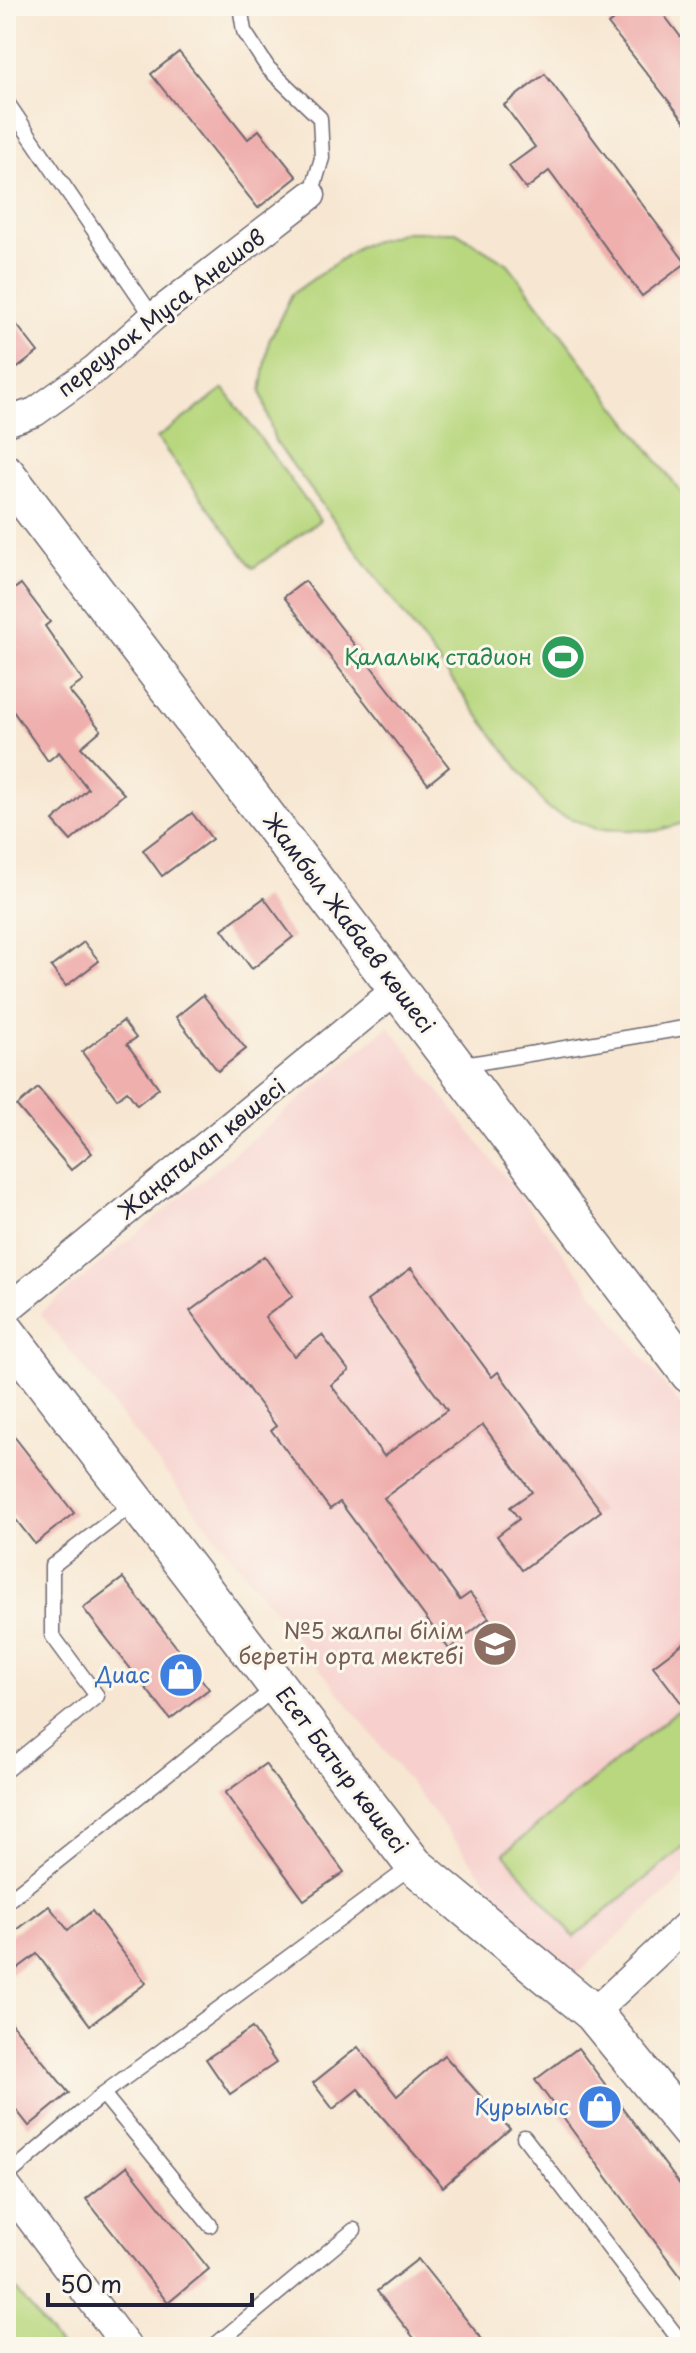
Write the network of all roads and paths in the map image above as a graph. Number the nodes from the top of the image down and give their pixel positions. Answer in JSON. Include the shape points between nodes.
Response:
{"nodes":[{"id":1,"x":240,"y":6,"type":"edge"},
{"id":2,"x":6,"y":101,"type":"edge"},
{"id":3,"x":311,"y":195,"type":"joint"},
{"id":4,"x":153,"y":317,"type":"junction"},
{"id":5,"x":6,"y":422,"type":"edge"},
{"id":6,"x":6,"y":474,"type":"edge"},
{"id":7,"x":398,"y":988,"type":"junction"},
{"id":8,"x":690,"y":1027,"type":"edge"},
{"id":9,"x":457,"y":1066,"type":"junction"},
{"id":10,"x":6,"y":1310,"type":"edge"},
{"id":11,"x":6,"y":1332,"type":"edge"},
{"id":12,"x":690,"y":1374,"type":"edge"},
{"id":13,"x":136,"y":1501,"type":"junction"},
{"id":14,"x":278,"y":1686,"type":"junction"},
{"id":15,"x":6,"y":1770,"type":"edge"},
{"id":16,"x":414,"y":1865,"type":"junction"},
{"id":17,"x":6,"y":1902,"type":"edge"},
{"id":18,"x":690,"y":1922,"type":"edge"},
{"id":19,"x":593,"y":2013,"type":"junction"},
{"id":20,"x":103,"y":2094,"type":"junction"},
{"id":21,"x":690,"y":2131,"type":"edge"},
{"id":22,"x":524,"y":2137,"type":"dead end"},
{"id":23,"x":6,"y":2177,"type":"edge"},
{"id":24,"x":6,"y":2186,"type":"edge"},
{"id":25,"x":210,"y":2225,"type":"dead end"},
{"id":26,"x":354,"y":2230,"type":"dead end"},
{"id":27,"x":127,"y":2347,"type":"edge"},
{"id":28,"x":213,"y":2347,"type":"edge"},
{"id":29,"x":685,"y":2347,"type":"edge"}],
"edges":[{"from":1,"to":3,"type":"lane","via":[[244,31],[268,68],[320,118],[322,158]]},
{"from":2,"to":4,"type":"lane"},
{"from":3,"to":4,"type":"street","name":"переулок Муса Анешов"},
{"from":4,"to":5,"type":"street","name":"переулок Муса Анешов","via":[[47,404]]},
{"from":6,"to":7,"type":"street","name":"Жамбыл Жабаев көшесі"},
{"from":7,"to":9,"type":"street","name":"Жамбыл Жабаев көшесі"},
{"from":7,"to":10,"type":"street","name":"Жаңаталап көшесі"},
{"from":8,"to":9,"type":"lane"},
{"from":9,"to":12,"type":"street","name":"Жамбыл Жабаев көшесі"},
{"from":11,"to":13,"type":"street","name":"Есет Батыр көшесі"},
{"from":13,"to":14,"type":"street","name":"Есет Батыр көшесі"},
{"from":13,"to":15,"type":"lane","via":[[52,1566],[52,1635],[97,1696]]},
{"from":14,"to":16,"type":"street","name":"Есет Батыр көшесі"},
{"from":14,"to":17,"type":"lane"},
{"from":16,"to":19,"type":"street","name":"Есет Батыр көшесі"},
{"from":16,"to":20,"type":"lane"},
{"from":18,"to":19,"type":"street"},
{"from":19,"to":21,"type":"street","name":"Есет Батыр көшесі"},
{"from":20,"to":23,"type":"lane"},
{"from":20,"to":25,"type":"lane"},
{"from":22,"to":29,"type":"lane"},
{"from":24,"to":27,"type":"street"},
{"from":26,"to":28,"type":"lane"}]}
